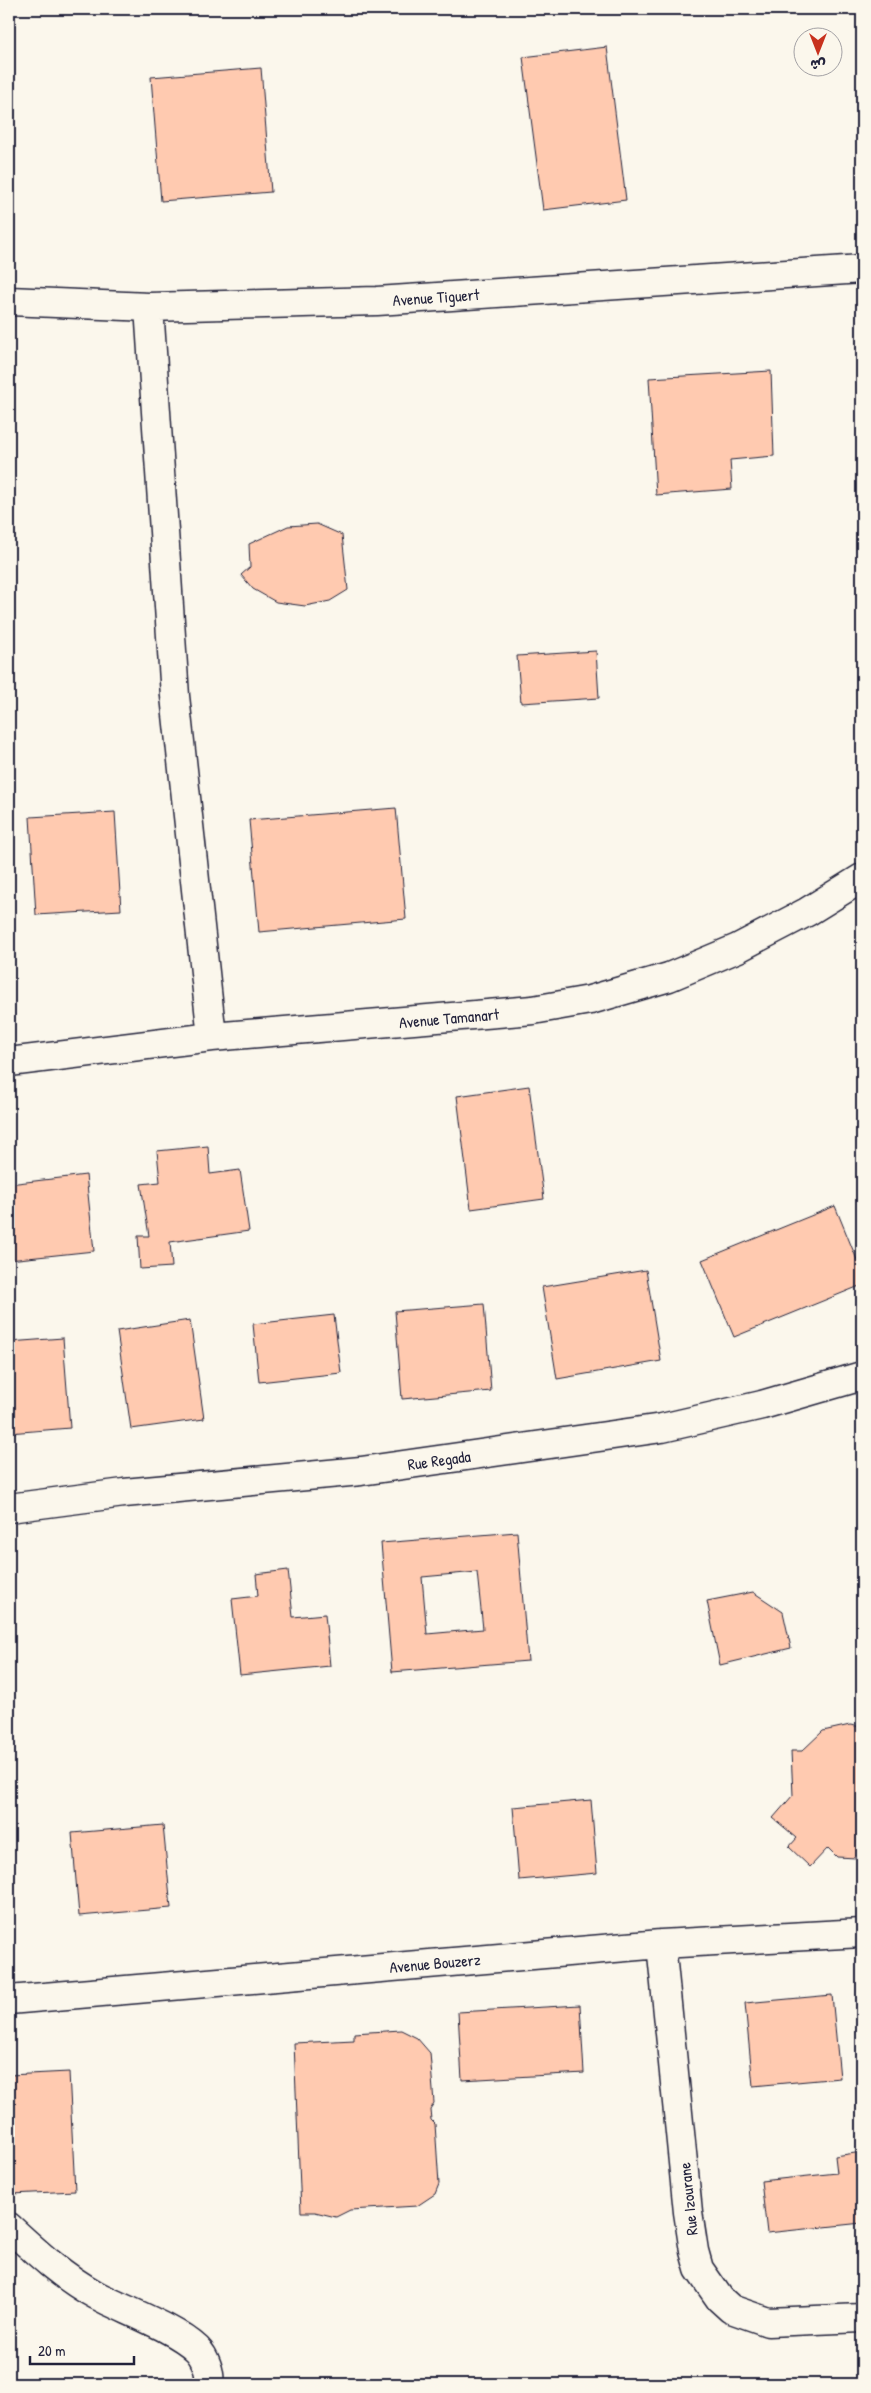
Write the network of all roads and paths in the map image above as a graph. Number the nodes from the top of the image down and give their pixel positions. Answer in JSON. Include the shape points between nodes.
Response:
{"nodes":[{"id":1,"x":862,"y":269,"type":"edge"},
{"id":2,"x":9,"y":301,"type":"edge"},
{"id":3,"x":149,"y":307,"type":"junction"},
{"id":4,"x":862,"y":878,"type":"edge"},
{"id":5,"x":212,"y":1037,"type":"junction"},
{"id":6,"x":9,"y":1062,"type":"edge"},
{"id":7,"x":862,"y":1376,"type":"edge"},
{"id":8,"x":9,"y":1508,"type":"edge"},
{"id":9,"x":862,"y":1933,"type":"edge"},
{"id":10,"x":662,"y":1944,"type":"junction"},
{"id":11,"x":9,"y":2000,"type":"edge"},
{"id":12,"x":9,"y":2227,"type":"edge"},
{"id":13,"x":862,"y":2318,"type":"edge"},
{"id":14,"x":209,"y":2384,"type":"edge"}],
"edges":[{"from":1,"to":3,"type":"street","name":"Avenue Tiguert","via":[[377,301]]},
{"from":2,"to":3,"type":"street","name":"Avenue Tiguert"},
{"from":3,"to":5,"type":"street","via":[[175,696]]},
{"from":4,"to":5,"type":"street","name":"Avenue Tamanart","via":[[807,912],[738,948],[669,977],[590,1000],[523,1011]]},
{"from":5,"to":6,"type":"street","name":"Avenue Tamanart"},
{"from":7,"to":8,"type":"street","name":"Rue Regada","via":[[762,1405],[652,1430],[361,1471],[124,1493]]},
{"from":9,"to":10,"type":"street","name":"Avenue Bouzerz"},
{"from":10,"to":11,"type":"street","name":"Avenue Bouzerz"},
{"from":10,"to":13,"type":"street","name":"Rue Izourane","via":[[688,2212],[699,2269],[720,2299],[731,2308],[768,2322]]},
{"from":12,"to":14,"type":"street","via":[[62,2273],[94,2294],[166,2329],[197,2349],[206,2363]]}]}
